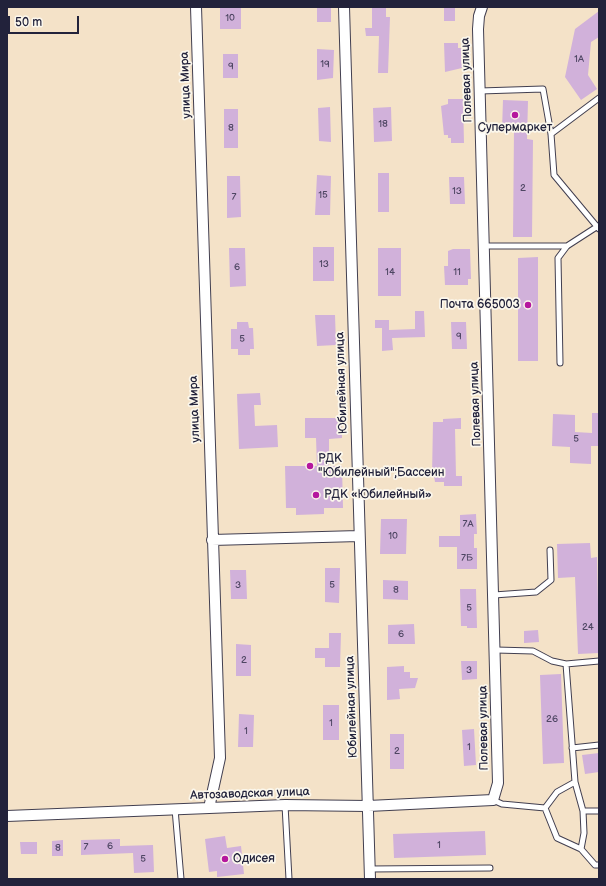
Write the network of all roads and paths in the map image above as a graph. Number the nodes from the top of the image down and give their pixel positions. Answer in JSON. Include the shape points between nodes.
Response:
{"nodes":[{"id":1,"x":196,"y":7,"type":"edge"},
{"id":2,"x":344,"y":7,"type":"edge"},
{"id":3,"x":482,"y":7,"type":"edge"},
{"id":4,"x":480,"y":91,"type":"junction"},
{"id":5,"x":599,"y":98,"type":"edge"},
{"id":6,"x":551,"y":134,"type":"junction"},
{"id":7,"x":598,"y":227,"type":"edge"},
{"id":8,"x":484,"y":246,"type":"junction"},
{"id":9,"x":568,"y":246,"type":"junction"},
{"id":10,"x":560,"y":363,"type":"dead end"},
{"id":11,"x":359,"y":536,"type":"junction"},
{"id":12,"x":212,"y":540,"type":"junction"},
{"id":13,"x":550,"y":550,"type":"dead end"},
{"id":14,"x":494,"y":595,"type":"junction"},
{"id":15,"x":496,"y":650,"type":"junction"},
{"id":16,"x":599,"y":661,"type":"edge"},
{"id":17,"x":566,"y":664,"type":"junction"},
{"id":18,"x":599,"y":745,"type":"edge"},
{"id":19,"x":572,"y":748,"type":"junction"},
{"id":20,"x":575,"y":782,"type":"junction"},
{"id":21,"x":493,"y":800,"type":"junction"},
{"id":22,"x":285,"y":805,"type":"junction"},
{"id":23,"x":368,"y":806,"type":"junction"},
{"id":24,"x":209,"y":808,"type":"junction"},
{"id":25,"x":546,"y":808,"type":"junction"},
{"id":26,"x":175,"y":810,"type":"junction"},
{"id":27,"x":583,"y":811,"type":"junction"},
{"id":28,"x":599,"y":811,"type":"edge"},
{"id":29,"x":7,"y":816,"type":"edge"},
{"id":30,"x":581,"y":849,"type":"junction"},
{"id":31,"x":599,"y":865,"type":"edge"},
{"id":32,"x":490,"y":868,"type":"dead end"},
{"id":33,"x":370,"y":874,"type":"edge"},
{"id":34,"x":181,"y":879,"type":"edge"},
{"id":35,"x":289,"y":879,"type":"edge"}],
"edges":[{"from":1,"to":12,"type":"street","name":"улица Мира"},
{"from":2,"to":11,"type":"street","name":"Юбилейная улица"},
{"from":3,"to":4,"type":"street","name":"Полевая улица","via":[[478,29]]},
{"from":4,"to":6,"type":"lane","via":[[544,89]]},
{"from":4,"to":8,"type":"street","name":"Полевая улица"},
{"from":5,"to":6,"type":"lane"},
{"from":6,"to":7,"type":"lane","via":[[554,175]]},
{"from":7,"to":9,"type":"lane"},
{"from":8,"to":9,"type":"lane"},
{"from":8,"to":14,"type":"street","name":"Полевая улица"},
{"from":9,"to":10,"type":"lane","via":[[558,258]]},
{"from":11,"to":12,"type":"street"},
{"from":11,"to":23,"type":"street","name":"Юбилейная улица"},
{"from":12,"to":24,"type":"street","name":"улица Мира","via":[[220,758]]},
{"from":13,"to":14,"type":"lane","via":[[551,580],[536,592]]},
{"from":14,"to":15,"type":"street","name":"Полевая улица"},
{"from":15,"to":17,"type":"lane","via":[[533,651],[552,661]]},
{"from":15,"to":21,"type":"street","name":"Полевая улица","via":[[498,783]]},
{"from":16,"to":17,"type":"lane"},
{"from":17,"to":19,"type":"lane"},
{"from":18,"to":19,"type":"lane"},
{"from":19,"to":20,"type":"lane"},
{"from":20,"to":25,"type":"lane","via":[[557,792]]},
{"from":20,"to":27,"type":"lane"},
{"from":21,"to":23,"type":"street","name":"Автозаводская улица"},
{"from":21,"to":25,"type":"lane","via":[[502,804]]},
{"from":22,"to":23,"type":"street","name":"Автозаводская улица"},
{"from":22,"to":24,"type":"street","name":"Автозаводская улица"},
{"from":22,"to":35,"type":"lane"},
{"from":23,"to":33,"type":"street","name":"Юбилейная улица"},
{"from":24,"to":26,"type":"street","name":"Автозаводская улица"},
{"from":25,"to":30,"type":"lane","via":[[557,838]]},
{"from":26,"to":29,"type":"street","name":"Автозаводская улица"},
{"from":26,"to":34,"type":"lane"},
{"from":27,"to":28,"type":"lane"},
{"from":27,"to":30,"type":"lane","via":[[584,833]]},
{"from":30,"to":31,"type":"lane","via":[[595,865]]},
{"from":32,"to":33,"type":"lane"}]}
